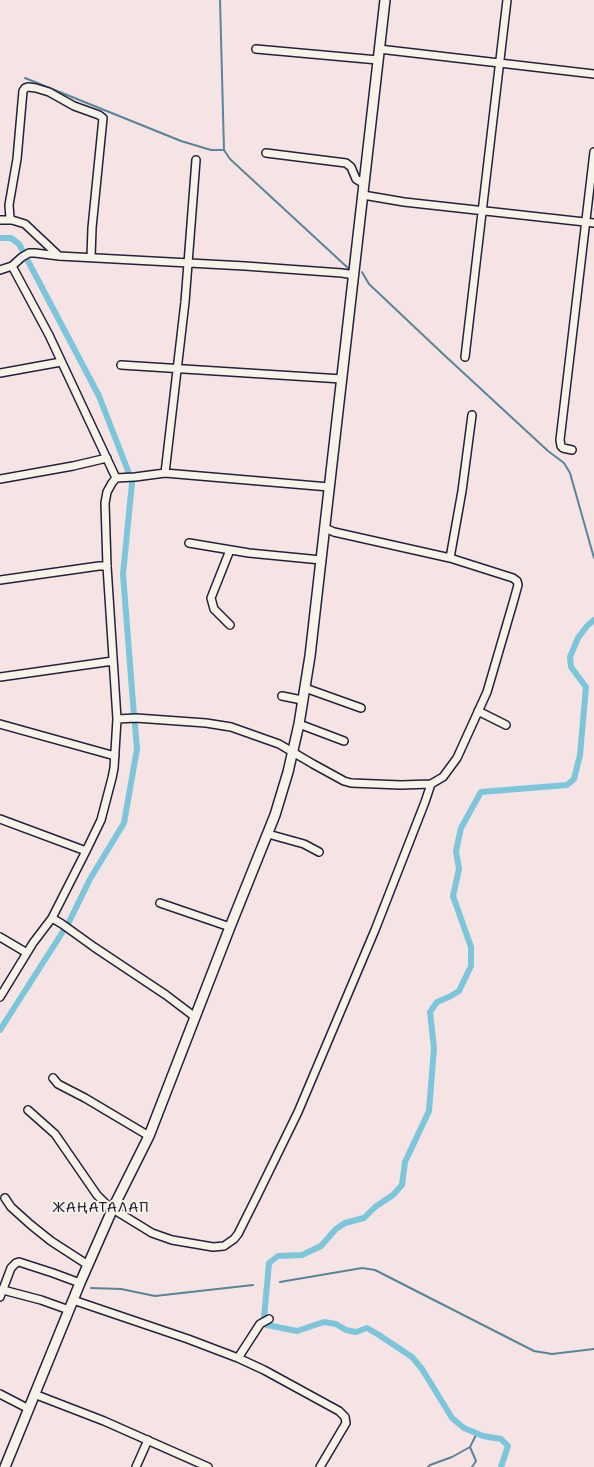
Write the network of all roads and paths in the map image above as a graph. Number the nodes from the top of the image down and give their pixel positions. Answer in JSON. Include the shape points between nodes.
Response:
{"nodes":[{"id":1,"x":385,"y":0,"type":"edge"},
{"id":2,"x":507,"y":0,"type":"edge"},
{"id":3,"x":256,"y":49,"type":"dead end"},
{"id":4,"x":379,"y":49,"type":"junction"},
{"id":5,"x":378,"y":60,"type":"junction"},
{"id":6,"x":500,"y":62,"type":"junction"},
{"id":7,"x":594,"y":74,"type":"edge"},
{"id":8,"x":266,"y":152,"type":"dead end"},
{"id":9,"x":594,"y":152,"type":"edge"},
{"id":10,"x":196,"y":160,"type":"dead end"},
{"id":11,"x":364,"y":184,"type":"junction"},
{"id":12,"x":363,"y":195,"type":"junction"},
{"id":13,"x":482,"y":210,"type":"junction"},
{"id":14,"x":0,"y":220,"type":"edge"},
{"id":15,"x":12,"y":220,"type":"junction"},
{"id":16,"x":586,"y":222,"type":"junction"},
{"id":17,"x":594,"y":223,"type":"edge"},
{"id":18,"x":59,"y":256,"type":"junction"},
{"id":19,"x":91,"y":257,"type":"junction"},
{"id":20,"x":188,"y":264,"type":"junction"},
{"id":21,"x":12,"y":266,"type":"junction"},
{"id":22,"x":0,"y":270,"type":"edge"},
{"id":23,"x":354,"y":275,"type":"junction"},
{"id":24,"x":465,"y":357,"type":"dead end"},
{"id":25,"x":61,"y":362,"type":"junction"},
{"id":26,"x":121,"y":365,"type":"dead end"},
{"id":27,"x":177,"y":369,"type":"junction"},
{"id":28,"x":0,"y":373,"type":"edge"},
{"id":29,"x":342,"y":379,"type":"junction"},
{"id":30,"x":472,"y":415,"type":"dead end"},
{"id":31,"x":572,"y":450,"type":"dead end"},
{"id":32,"x":106,"y":458,"type":"junction"},
{"id":33,"x":165,"y":473,"type":"junction"},
{"id":34,"x":116,"y":478,"type":"junction"},
{"id":35,"x":0,"y":479,"type":"edge"},
{"id":36,"x":329,"y":486,"type":"junction"},
{"id":37,"x":325,"y":528,"type":"junction"},
{"id":38,"x":189,"y":543,"type":"dead end"},
{"id":39,"x":230,"y":550,"type":"junction"},
{"id":40,"x":450,"y":558,"type":"junction"},
{"id":41,"x":321,"y":560,"type":"junction"},
{"id":42,"x":107,"y":566,"type":"junction"},
{"id":43,"x":0,"y":580,"type":"edge"},
{"id":44,"x":230,"y":625,"type":"dead end"},
{"id":45,"x":113,"y":661,"type":"junction"},
{"id":46,"x":0,"y":677,"type":"edge"},
{"id":47,"x":304,"y":688,"type":"junction"},
{"id":48,"x":282,"y":696,"type":"dead end"},
{"id":49,"x":302,"y":700,"type":"junction"},
{"id":50,"x":362,"y":708,"type":"dead end"},
{"id":51,"x":478,"y":711,"type":"junction"},
{"id":52,"x":117,"y":718,"type":"junction"},
{"id":53,"x":0,"y":724,"type":"edge"},
{"id":54,"x":298,"y":724,"type":"junction"},
{"id":55,"x":506,"y":725,"type":"dead end"},
{"id":56,"x":344,"y":741,"type":"dead end"},
{"id":57,"x":293,"y":751,"type":"junction"},
{"id":58,"x":115,"y":756,"type":"junction"},
{"id":59,"x":431,"y":784,"type":"junction"},
{"id":60,"x":0,"y":819,"type":"edge"},
{"id":61,"x":268,"y":834,"type":"junction"},
{"id":62,"x":86,"y":851,"type":"junction"},
{"id":63,"x":319,"y":852,"type":"dead end"},
{"id":64,"x":160,"y":903,"type":"dead end"},
{"id":65,"x":52,"y":918,"type":"junction"},
{"id":66,"x":230,"y":927,"type":"junction"},
{"id":67,"x":0,"y":937,"type":"edge"},
{"id":68,"x":27,"y":952,"type":"junction"},
{"id":69,"x":0,"y":997,"type":"edge"},
{"id":70,"x":194,"y":1017,"type":"junction"},
{"id":71,"x":53,"y":1078,"type":"dead end"},
{"id":72,"x":28,"y":1110,"type":"dead end"},
{"id":73,"x":149,"y":1136,"type":"junction"},
{"id":74,"x":5,"y":1198,"type":"dead end"},
{"id":75,"x":113,"y":1208,"type":"junction"},
{"id":76,"x":88,"y":1265,"type":"junction"},
{"id":77,"x":3,"y":1282,"type":"edge"},
{"id":78,"x":80,"y":1283,"type":"junction"},
{"id":79,"x":1,"y":1293,"type":"edge"},
{"id":80,"x":73,"y":1300,"type":"junction"},
{"id":81,"x":69,"y":1310,"type":"junction"},
{"id":82,"x":266,"y":1320,"type":"dead end"},
{"id":83,"x":238,"y":1358,"type":"junction"},
{"id":84,"x":0,"y":1394,"type":"edge"},
{"id":85,"x":34,"y":1394,"type":"junction"},
{"id":86,"x":28,"y":1409,"type":"junction"},
{"id":87,"x":148,"y":1440,"type":"junction"},
{"id":88,"x":5,"y":1467,"type":"edge"},
{"id":89,"x":136,"y":1467,"type":"edge"},
{"id":90,"x":208,"y":1467,"type":"edge"},
{"id":91,"x":320,"y":1467,"type":"edge"}],
"edges":[{"from":1,"to":4,"type":"main road"},
{"from":2,"to":6,"type":"street"},
{"from":3,"to":5,"type":"street"},
{"from":4,"to":5,"type":"main road"},
{"from":4,"to":6,"type":"street"},
{"from":5,"to":11,"type":"main road"},
{"from":6,"to":7,"type":"street"},
{"from":6,"to":13,"type":"street"},
{"from":8,"to":11,"type":"street","via":[[346,163],[351,167],[356,179]]},
{"from":9,"to":16,"type":"street"},
{"from":10,"to":20,"type":"street"},
{"from":11,"to":12,"type":"main road"},
{"from":12,"to":13,"type":"street"},
{"from":12,"to":23,"type":"main road"},
{"from":13,"to":16,"type":"street"},
{"from":13,"to":24,"type":"street"},
{"from":14,"to":15,"type":"street"},
{"from":15,"to":18,"type":"street","via":[[29,227]]},
{"from":15,"to":19,"type":"street","via":[[10,205],[23,91],[28,87],[36,88],[103,118]]},
{"from":16,"to":17,"type":"street"},
{"from":16,"to":31,"type":"street","via":[[560,440],[563,448]]},
{"from":18,"to":19,"type":"street"},
{"from":18,"to":21,"type":"street","via":[[35,253],[25,255]]},
{"from":19,"to":20,"type":"street"},
{"from":20,"to":23,"type":"street","via":[[252,266]]},
{"from":20,"to":27,"type":"street"},
{"from":21,"to":22,"type":"street"},
{"from":21,"to":25,"type":"street","via":[[42,320]]},
{"from":23,"to":29,"type":"main road"},
{"from":25,"to":28,"type":"street"},
{"from":25,"to":32,"type":"street"},
{"from":26,"to":27,"type":"street"},
{"from":27,"to":29,"type":"street"},
{"from":27,"to":33,"type":"street"},
{"from":29,"to":36,"type":"main road"},
{"from":30,"to":40,"type":"street"},
{"from":32,"to":34,"type":"street"},
{"from":32,"to":35,"type":"street"},
{"from":33,"to":34,"type":"street"},
{"from":33,"to":36,"type":"street"},
{"from":34,"to":42,"type":"street","via":[[106,494]]},
{"from":36,"to":37,"type":"main road"},
{"from":37,"to":40,"type":"street","via":[[345,535]]},
{"from":37,"to":41,"type":"main road"},
{"from":38,"to":39,"type":"street"},
{"from":39,"to":41,"type":"street"},
{"from":39,"to":44,"type":"street","via":[[212,598],[214,609]]},
{"from":40,"to":51,"type":"street","via":[[516,579],[518,583],[487,692]]},
{"from":41,"to":47,"type":"main road"},
{"from":42,"to":43,"type":"street"},
{"from":42,"to":45,"type":"street"},
{"from":45,"to":46,"type":"street"},
{"from":45,"to":52,"type":"street"},
{"from":47,"to":49,"type":"main road"},
{"from":47,"to":50,"type":"street"},
{"from":48,"to":49,"type":"street"},
{"from":49,"to":54,"type":"main road"},
{"from":51,"to":55,"type":"street"},
{"from":51,"to":59,"type":"street","via":[[457,758],[443,777]]},
{"from":52,"to":57,"type":"street","via":[[219,725],[269,739]]},
{"from":52,"to":58,"type":"street"},
{"from":53,"to":58,"type":"street"},
{"from":54,"to":56,"type":"street"},
{"from":54,"to":57,"type":"main road"},
{"from":57,"to":59,"type":"street","via":[[351,783]]},
{"from":57,"to":61,"type":"main road","via":[[282,795]]},
{"from":58,"to":62,"type":"street","via":[[101,820]]},
{"from":59,"to":75,"type":"street","via":[[375,930],[298,1112],[238,1234],[228,1244],[220,1246],[172,1240],[152,1233]]},
{"from":60,"to":62,"type":"street"},
{"from":61,"to":63,"type":"street","via":[[304,844]]},
{"from":61,"to":66,"type":"main road"},
{"from":62,"to":65,"type":"street"},
{"from":64,"to":66,"type":"street"},
{"from":65,"to":68,"type":"street"},
{"from":65,"to":70,"type":"street","via":[[166,995]]},
{"from":66,"to":70,"type":"main road"},
{"from":67,"to":68,"type":"street"},
{"from":68,"to":69,"type":"street"},
{"from":70,"to":73,"type":"main road"},
{"from":71,"to":73,"type":"street","via":[[58,1084]]},
{"from":72,"to":75,"type":"street","via":[[55,1134],[97,1195]]},
{"from":73,"to":75,"type":"main road"},
{"from":74,"to":76,"type":"street","via":[[31,1225]]},
{"from":75,"to":76,"type":"main road"},
{"from":76,"to":78,"type":"main road"},
{"from":77,"to":78,"type":"street","via":[[14,1264],[19,1262]]},
{"from":77,"to":79,"type":"street"},
{"from":78,"to":80,"type":"main road"},
{"from":79,"to":81,"type":"street","via":[[41,1300]]},
{"from":80,"to":81,"type":"main road"},
{"from":80,"to":83,"type":"street"},
{"from":81,"to":85,"type":"main road"},
{"from":82,"to":83,"type":"street","via":[[260,1324]]},
{"from":83,"to":91,"type":"street","via":[[339,1411],[345,1417],[346,1423]]},
{"from":84,"to":86,"type":"street"},
{"from":85,"to":86,"type":"main road"},
{"from":85,"to":87,"type":"street"},
{"from":86,"to":88,"type":"main road"},
{"from":87,"to":89,"type":"street"},
{"from":87,"to":90,"type":"street"}]}
